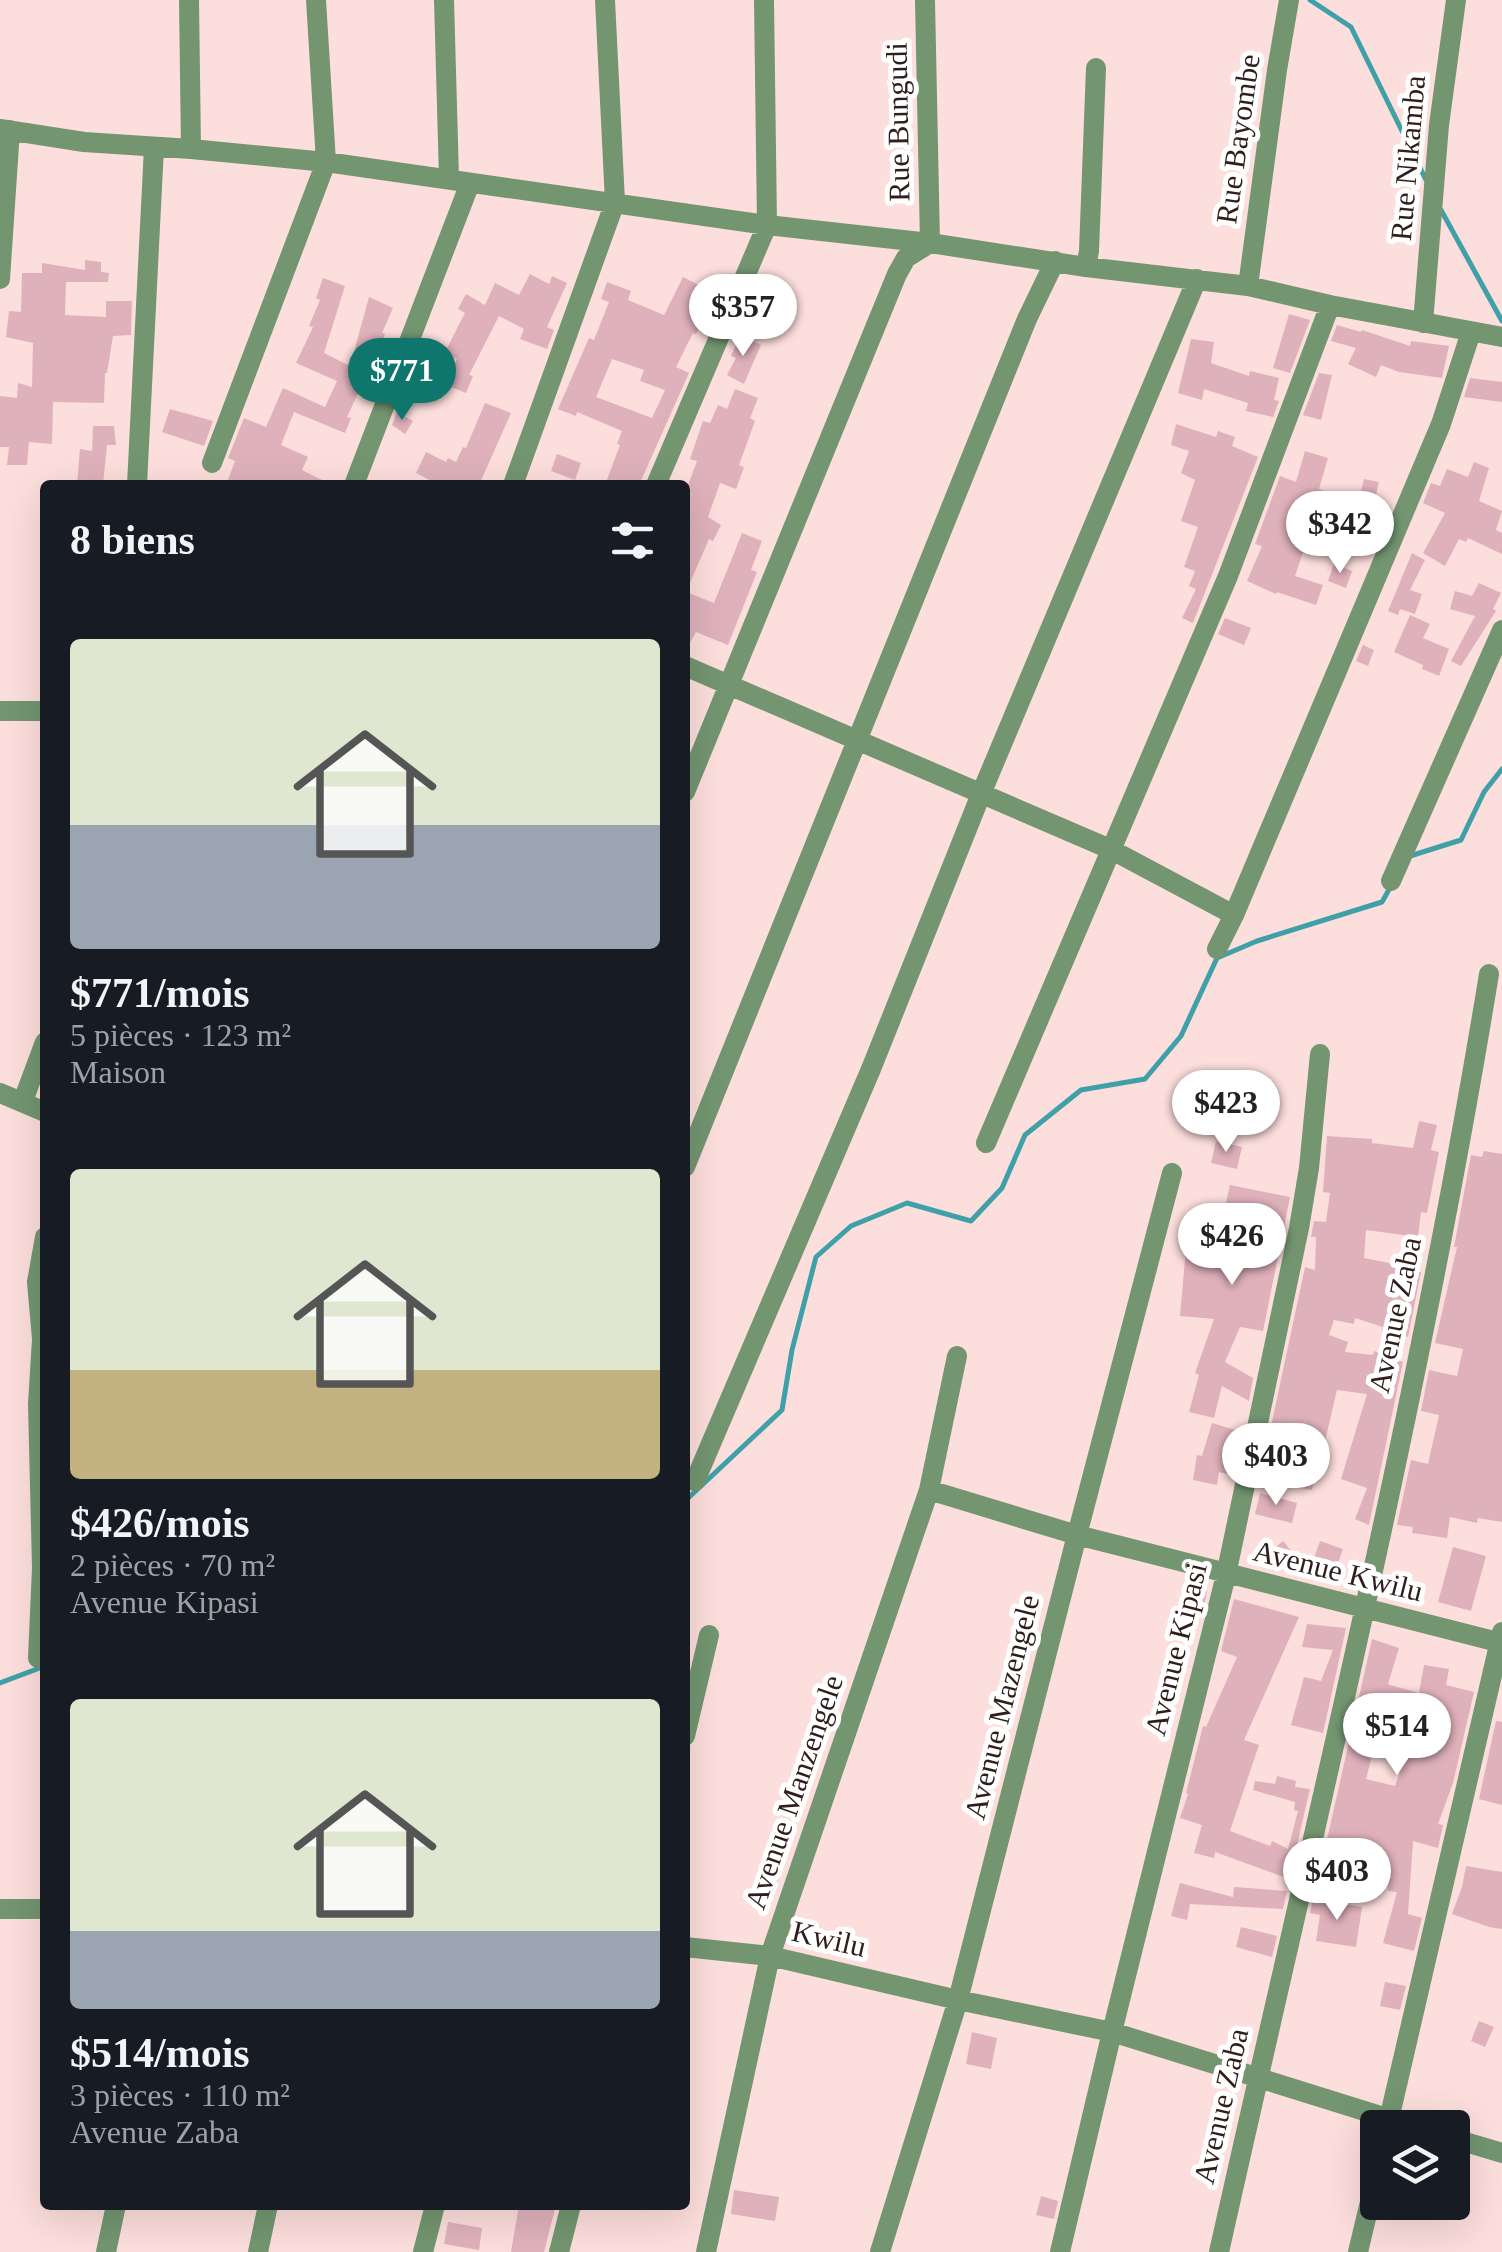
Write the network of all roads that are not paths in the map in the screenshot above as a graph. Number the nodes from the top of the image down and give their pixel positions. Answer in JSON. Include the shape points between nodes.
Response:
{"nodes":[{"id":1,"x":189,"y":0,"type":"edge"},
{"id":2,"x":316,"y":0,"type":"edge"},
{"id":3,"x":444,"y":0,"type":"edge"},
{"id":4,"x":606,"y":0,"type":"edge"},
{"id":5,"x":764,"y":0,"type":"edge"},
{"id":6,"x":925,"y":0,"type":"edge"},
{"id":7,"x":1289,"y":0,"type":"edge"},
{"id":8,"x":1456,"y":0,"type":"edge"},
{"id":9,"x":1096,"y":68,"type":"dead end"},
{"id":10,"x":5,"y":129,"type":"edge"},
{"id":11,"x":154,"y":147,"type":"junction"},
{"id":12,"x":191,"y":149,"type":"junction"},
{"id":13,"x":326,"y":162,"type":"junction"},
{"id":14,"x":459,"y":180,"type":"junction"},
{"id":15,"x":615,"y":202,"type":"junction"},
{"id":16,"x":767,"y":224,"type":"junction"},
{"id":17,"x":930,"y":243,"type":"junction"},
{"id":18,"x":1055,"y":261,"type":"junction"},
{"id":19,"x":1086,"y":266,"type":"junction"},
{"id":20,"x":0,"y":279,"type":"edge"},
{"id":21,"x":1197,"y":280,"type":"junction"},
{"id":22,"x":1248,"y":286,"type":"junction"},
{"id":23,"x":1330,"y":305,"type":"junction"},
{"id":24,"x":1423,"y":323,"type":"junction"},
{"id":25,"x":1472,"y":332,"type":"junction"},
{"id":26,"x":1502,"y":337,"type":"edge"},
{"id":27,"x":212,"y":463,"type":"dead end"},
{"id":28,"x":138,"y":480,"type":"edge"},
{"id":29,"x":356,"y":480,"type":"edge"},
{"id":30,"x":515,"y":480,"type":"edge"},
{"id":31,"x":658,"y":480,"type":"edge"},
{"id":32,"x":1502,"y":630,"type":"edge"},
{"id":33,"x":690,"y":668,"type":"edge"},
{"id":34,"x":729,"y":684,"type":"junction"},
{"id":35,"x":0,"y":711,"type":"edge"},
{"id":36,"x":40,"y":712,"type":"edge"},
{"id":37,"x":856,"y":740,"type":"junction"},
{"id":38,"x":690,"y":780,"type":"edge"},
{"id":39,"x":981,"y":794,"type":"junction"},
{"id":40,"x":1110,"y":849,"type":"junction"},
{"id":41,"x":1391,"y":881,"type":"dead end"},
{"id":42,"x":1234,"y":916,"type":"junction"},
{"id":43,"x":1217,"y":949,"type":"dead end"},
{"id":44,"x":1489,"y":974,"type":"dead end"},
{"id":45,"x":1320,"y":1054,"type":"dead end"},
{"id":46,"x":40,"y":1056,"type":"edge"},
{"id":47,"x":0,"y":1094,"type":"edge"},
{"id":48,"x":23,"y":1102,"type":"junction"},
{"id":49,"x":40,"y":1110,"type":"edge"},
{"id":50,"x":986,"y":1144,"type":"dead end"},
{"id":51,"x":690,"y":1155,"type":"edge"},
{"id":52,"x":1172,"y":1173,"type":"dead end"},
{"id":53,"x":40,"y":1266,"type":"edge"},
{"id":54,"x":40,"y":1316,"type":"edge"},
{"id":55,"x":957,"y":1356,"type":"dead end"},
{"id":56,"x":40,"y":1372,"type":"edge"},
{"id":57,"x":696,"y":1481,"type":"dead end"},
{"id":58,"x":40,"y":1486,"type":"edge"},
{"id":59,"x":929,"y":1490,"type":"junction"},
{"id":60,"x":1076,"y":1536,"type":"junction"},
{"id":61,"x":1226,"y":1575,"type":"junction"},
{"id":62,"x":1365,"y":1608,"type":"junction"},
{"id":63,"x":40,"y":1613,"type":"edge"},
{"id":64,"x":709,"y":1635,"type":"dead end"},
{"id":65,"x":1501,"y":1639,"type":"edge"},
{"id":66,"x":38,"y":1658,"type":"dead end"},
{"id":67,"x":690,"y":1715,"type":"edge"},
{"id":68,"x":0,"y":1909,"type":"edge"},
{"id":69,"x":40,"y":1909,"type":"edge"},
{"id":70,"x":690,"y":1948,"type":"edge"},
{"id":71,"x":770,"y":1956,"type":"junction"},
{"id":72,"x":958,"y":2000,"type":"junction"},
{"id":73,"x":1112,"y":2032,"type":"junction"},
{"id":74,"x":1258,"y":2077,"type":"junction"},
{"id":75,"x":1391,"y":2110,"type":"edge"},
{"id":76,"x":1360,"y":2113,"type":"edge"},
{"id":77,"x":1470,"y":2143,"type":"edge"},
{"id":78,"x":1502,"y":2153,"type":"edge"},
{"id":79,"x":115,"y":2210,"type":"edge"},
{"id":80,"x":267,"y":2210,"type":"edge"},
{"id":81,"x":434,"y":2210,"type":"edge"},
{"id":82,"x":570,"y":2210,"type":"edge"},
{"id":83,"x":1366,"y":2220,"type":"edge"},
{"id":84,"x":106,"y":2252,"type":"edge"},
{"id":85,"x":258,"y":2252,"type":"edge"},
{"id":86,"x":423,"y":2252,"type":"edge"},
{"id":87,"x":559,"y":2252,"type":"edge"},
{"id":88,"x":706,"y":2252,"type":"edge"},
{"id":89,"x":880,"y":2252,"type":"edge"},
{"id":90,"x":1060,"y":2252,"type":"edge"},
{"id":91,"x":1219,"y":2252,"type":"edge"},
{"id":92,"x":1358,"y":2252,"type":"edge"}],
"edges":[{"from":1,"to":12,"type":"street"},
{"from":2,"to":13,"type":"street"},
{"from":3,"to":14,"type":"street"},
{"from":4,"to":15,"type":"street"},
{"from":5,"to":16,"type":"street"},
{"from":6,"to":17,"type":"street","name":"Rue Bungudi"},
{"from":7,"to":22,"type":"street","name":"Rue Bayombe"},
{"from":8,"to":24,"type":"street","name":"Rue Nikamba","via":[[1438,124]]},
{"from":9,"to":19,"type":"street"},
{"from":10,"to":11,"type":"street"},
{"from":10,"to":20,"type":"street"},
{"from":11,"to":12,"type":"street"},
{"from":11,"to":28,"type":"street"},
{"from":12,"to":13,"type":"street"},
{"from":13,"to":14,"type":"street"},
{"from":13,"to":27,"type":"street"},
{"from":14,"to":15,"type":"street"},
{"from":14,"to":29,"type":"street"},
{"from":15,"to":16,"type":"street"},
{"from":15,"to":30,"type":"street"},
{"from":16,"to":17,"type":"street"},
{"from":16,"to":31,"type":"street"},
{"from":17,"to":18,"type":"street"},
{"from":17,"to":34,"type":"street","via":[[906,258],[897,274]]},
{"from":18,"to":19,"type":"street"},
{"from":18,"to":37,"type":"street"},
{"from":19,"to":21,"type":"street"},
{"from":21,"to":22,"type":"street"},
{"from":21,"to":39,"type":"street"},
{"from":22,"to":23,"type":"street"},
{"from":23,"to":24,"type":"street"},
{"from":23,"to":40,"type":"street","via":[[1228,576]]},
{"from":24,"to":25,"type":"street"},
{"from":25,"to":26,"type":"street"},
{"from":25,"to":42,"type":"street","via":[[1441,424]]},
{"from":32,"to":41,"type":"street"},
{"from":33,"to":34,"type":"street"},
{"from":34,"to":37,"type":"street"},
{"from":34,"to":38,"type":"street"},
{"from":35,"to":36,"type":"street"},
{"from":37,"to":39,"type":"street"},
{"from":37,"to":51,"type":"street"},
{"from":39,"to":40,"type":"street"},
{"from":39,"to":57,"type":"street"},
{"from":40,"to":42,"type":"street"},
{"from":40,"to":50,"type":"street"},
{"from":42,"to":43,"type":"street"},
{"from":44,"to":62,"type":"street","name":"Avenue Zaba","via":[[1464,1131]]},
{"from":45,"to":61,"type":"street","name":"Avenue Kipasi","via":[[1299,1228]]},
{"from":46,"to":48,"type":"street"},
{"from":47,"to":48,"type":"street"},
{"from":48,"to":49,"type":"street"},
{"from":52,"to":60,"type":"street","name":"Avenue Mazengele"},
{"from":53,"to":54,"type":"street"},
{"from":55,"to":59,"type":"street","name":"Avenue Manzengele"},
{"from":56,"to":58,"type":"street"},
{"from":59,"to":60,"type":"street","name":"Avenue Kwilu"},
{"from":59,"to":71,"type":"street","name":"Avenue Manzengele"},
{"from":60,"to":61,"type":"street","name":"Avenue Kwilu"},
{"from":60,"to":72,"type":"street","name":"Avenue Mazengele"},
{"from":61,"to":62,"type":"street","name":"Avenue Kwilu"},
{"from":61,"to":73,"type":"street","name":"Avenue Kipasi"},
{"from":62,"to":65,"type":"street","name":"Avenue Kwilu"},
{"from":62,"to":74,"type":"street","name":"Avenue Zaba"},
{"from":63,"to":66,"type":"street"},
{"from":64,"to":67,"type":"street"},
{"from":65,"to":75,"type":"street"},
{"from":68,"to":69,"type":"street"},
{"from":70,"to":71,"type":"street","name":"Kwilu"},
{"from":71,"to":72,"type":"street","name":"Kwilu"},
{"from":71,"to":88,"type":"street","name":"Avenue Manzengele"},
{"from":72,"to":73,"type":"street","name":"Kwilu"},
{"from":72,"to":89,"type":"street","name":"Avenue Mazengele"},
{"from":73,"to":74,"type":"street","name":"Kwilu"},
{"from":73,"to":90,"type":"street","name":"Avenue Kipasi"},
{"from":74,"to":76,"type":"street","name":"Kwilu"},
{"from":74,"to":91,"type":"street","name":"Avenue Zaba"},
{"from":77,"to":78,"type":"street"},
{"from":79,"to":84,"type":"street"},
{"from":80,"to":85,"type":"street"},
{"from":81,"to":86,"type":"street"},
{"from":82,"to":87,"type":"street"},
{"from":83,"to":92,"type":"street"}]}
